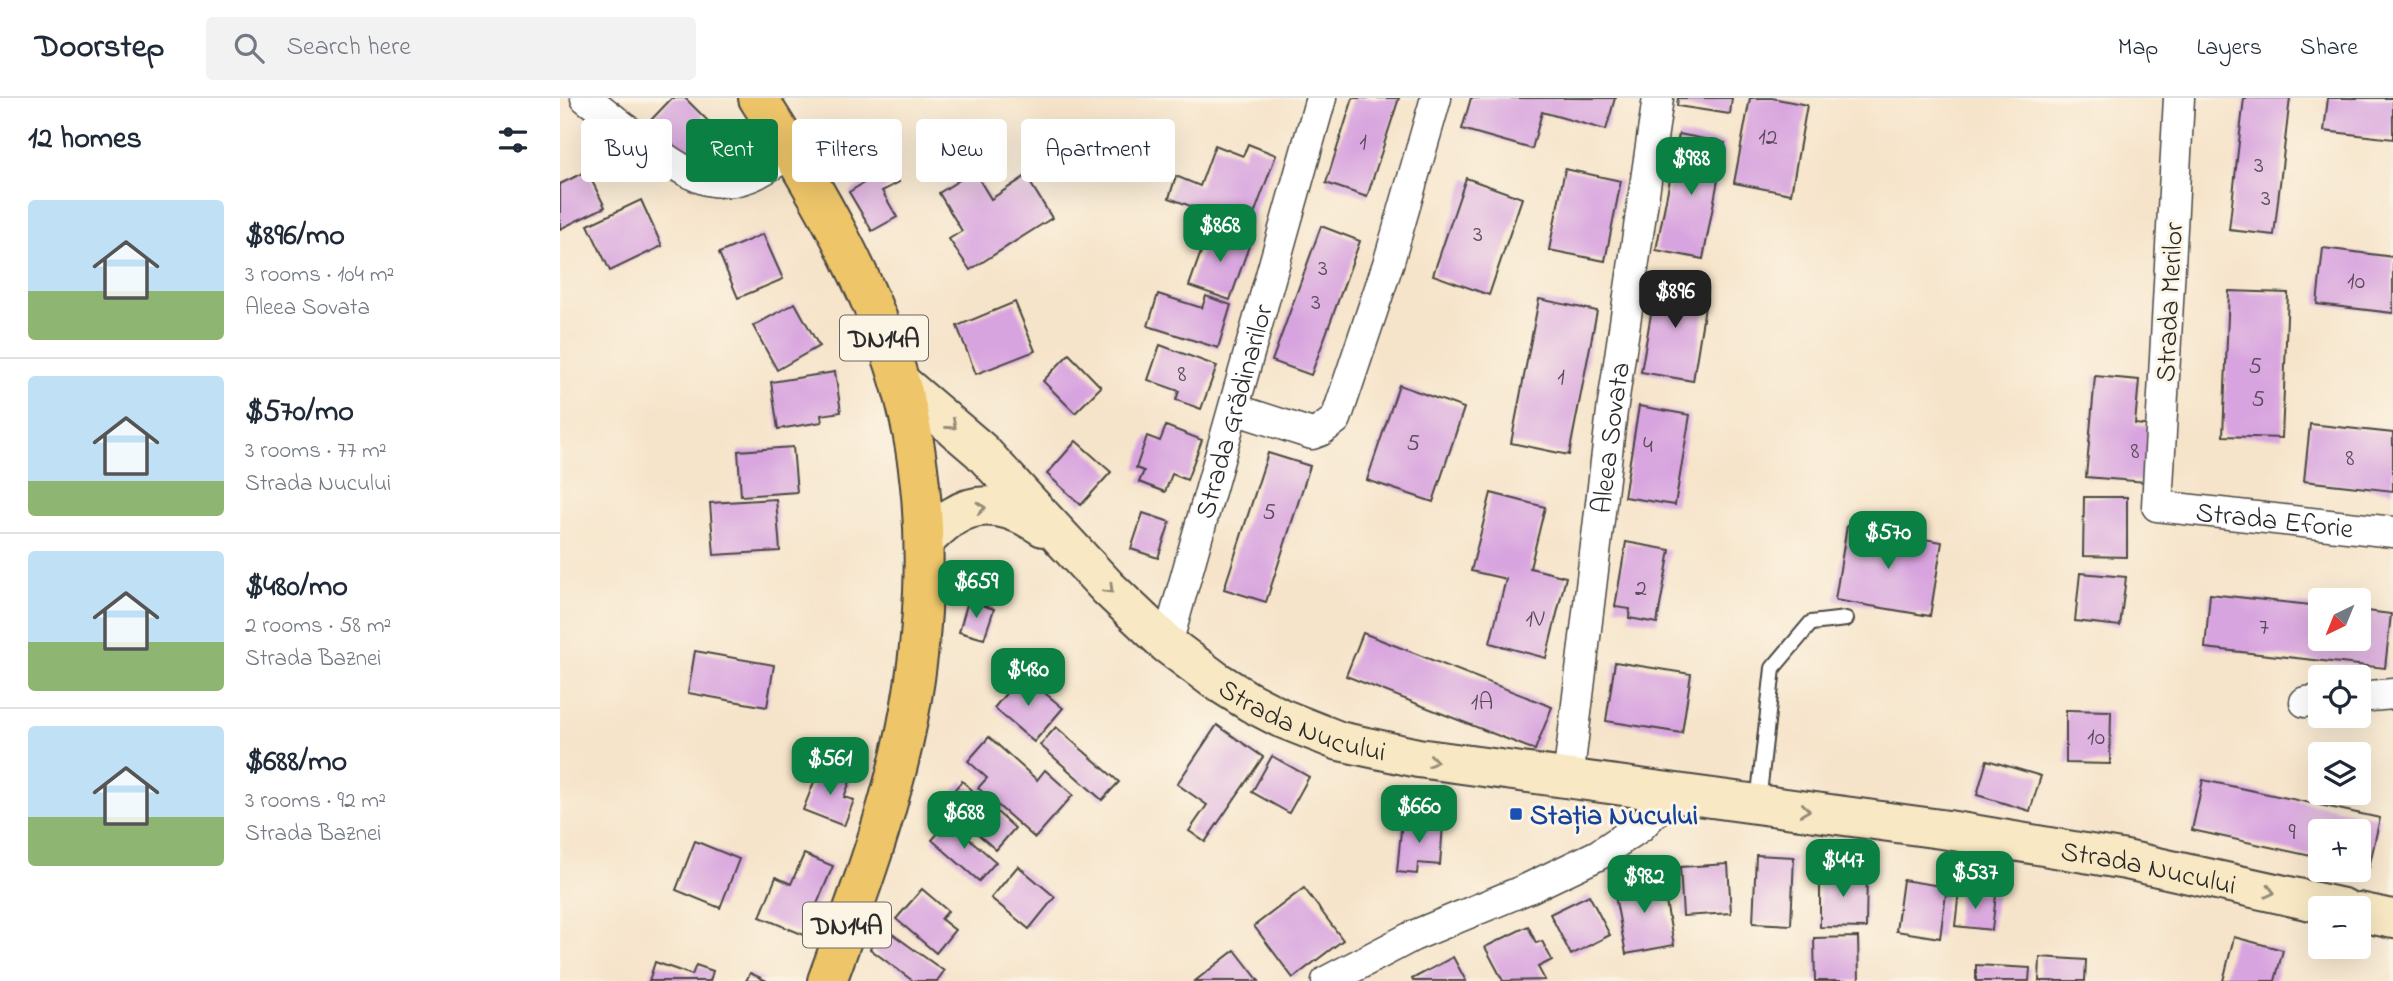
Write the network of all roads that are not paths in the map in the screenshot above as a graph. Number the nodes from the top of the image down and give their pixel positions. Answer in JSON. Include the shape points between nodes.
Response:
{"nodes":[{"id":1,"x":586,"y":98,"type":"edge"},
{"id":2,"x":758,"y":98,"type":"edge"},
{"id":3,"x":1321,"y":98,"type":"edge"},
{"id":4,"x":1436,"y":98,"type":"edge"},
{"id":5,"x":1658,"y":98,"type":"edge"},
{"id":6,"x":2179,"y":98,"type":"edge"},
{"id":7,"x":792,"y":151,"type":"joint"},
{"id":8,"x":809,"y":182,"type":"edge"},
{"id":9,"x":900,"y":382,"type":"junction"},
{"id":10,"x":1234,"y":409,"type":"junction"},
{"id":11,"x":2157,"y":506,"type":"joint"},
{"id":12,"x":2393,"y":532,"type":"edge"},
{"id":13,"x":1062,"y":540,"type":"junction"},
{"id":14,"x":924,"y":541,"type":"junction"},
{"id":15,"x":1846,"y":619,"type":"dead end"},
{"id":16,"x":1167,"y":644,"type":"junction"},
{"id":17,"x":2393,"y":694,"type":"edge"},
{"id":18,"x":2371,"y":696,"type":"edge"},
{"id":19,"x":1568,"y":780,"type":"junction"},
{"id":20,"x":1674,"y":792,"type":"junction"},
{"id":21,"x":1758,"y":803,"type":"junction"},
{"id":22,"x":2308,"y":900,"type":"edge"},
{"id":23,"x":2371,"y":914,"type":"edge"},
{"id":24,"x":2393,"y":919,"type":"edge"},
{"id":25,"x":827,"y":981,"type":"edge"},
{"id":26,"x":1327,"y":981,"type":"edge"}],
"edges":[{"from":1,"to":7,"type":"street","via":[[678,166],[707,180],[744,179]]},
{"from":2,"to":7,"type":"main road","number":"DN14A"},
{"from":3,"to":10,"type":"street","name":"Strada Grădinarilor"},
{"from":4,"to":10,"type":"street","via":[[1336,419],[1312,434]]},
{"from":5,"to":19,"type":"street","name":"Aleea Sovata","via":[[1612,411]]},
{"from":6,"to":11,"type":"street","name":"Strada Merilor"},
{"from":8,"to":9,"type":"main road","number":"DN14A","via":[[879,324]]},
{"from":9,"to":13,"type":"main road","name":"Strada Nucului","one_way":true,"via":[[981,451]]},
{"from":9,"to":14,"type":"main road","number":"DN14A","via":[[912,436]]},
{"from":10,"to":16,"type":"street","name":"Strada Grădinarilor"},
{"from":11,"to":12,"type":"street","name":"Strada Eforie"},
{"from":14,"to":13,"type":"main road","name":"Strada Nucului","one_way":true,"via":[[954,515],[976,506],[1027,516]]},
{"from":13,"to":16,"type":"main road","name":"Strada Nucului","one_way":true},
{"from":14,"to":25,"type":"main road","number":"DN14A","via":[[908,719],[891,794]]},
{"from":15,"to":21,"type":"lane","via":[[1811,622],[1773,668]]},
{"from":16,"to":19,"type":"main road","name":"Strada Nucului","one_way":true,"via":[[1250,702],[1339,741]]},
{"from":17,"to":18,"type":"street"},
{"from":19,"to":20,"type":"main road","name":"Strada Nucului"},
{"from":20,"to":21,"type":"main road","name":"Strada Nucului"},
{"from":20,"to":26,"type":"street","via":[[1640,827],[1598,855],[1413,936]]},
{"from":21,"to":22,"type":"main road","name":"Strada Nucului","one_way":true,"via":[[2126,860]]},
{"from":23,"to":24,"type":"main road"}]}
